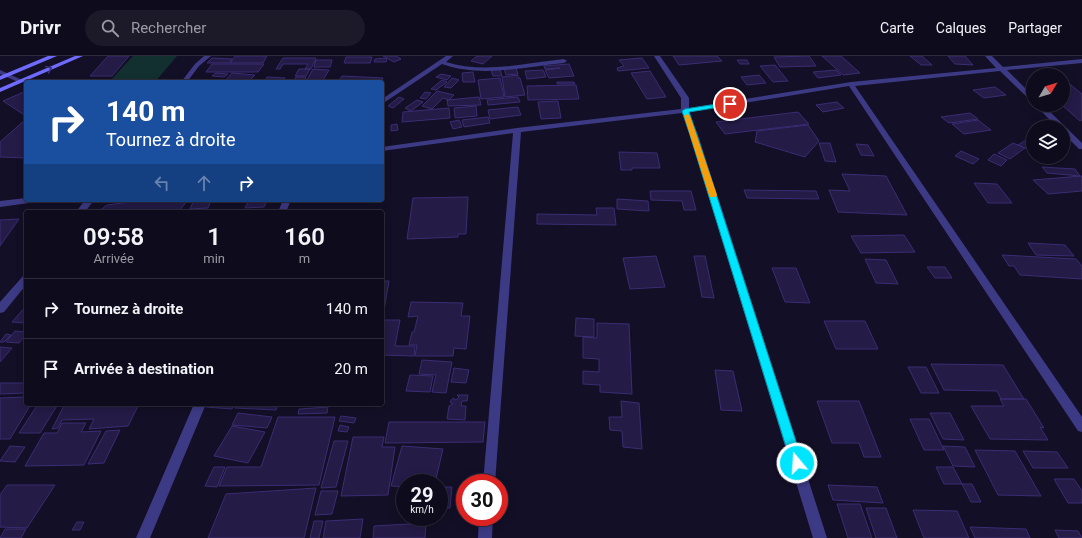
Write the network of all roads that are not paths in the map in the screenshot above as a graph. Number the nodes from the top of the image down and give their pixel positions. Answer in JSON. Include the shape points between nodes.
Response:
{"nodes":[{"id":1,"x":54,"y":56,"type":"edge"},
{"id":2,"x":80,"y":56,"type":"edge"},
{"id":3,"x":208,"y":56,"type":"edge"},
{"id":4,"x":450,"y":56,"type":"edge"},
{"id":5,"x":658,"y":56,"type":"edge"},
{"id":6,"x":988,"y":56,"type":"edge"},
{"id":7,"x":564,"y":61,"type":"dead end"},
{"id":8,"x":1082,"y":61,"type":"edge"},
{"id":9,"x":441,"y":62,"type":"junction"},
{"id":10,"x":1001,"y":68,"type":"junction"},
{"id":11,"x":0,"y":72,"type":"edge"},
{"id":12,"x":7,"y":75,"type":"junction"},
{"id":13,"x":0,"y":78,"type":"edge"},
{"id":14,"x":186,"y":80,"type":"edge"},
{"id":15,"x":20,"y":81,"type":"junction"},
{"id":16,"x":851,"y":84,"type":"junction"},
{"id":17,"x":0,"y":90,"type":"edge"},
{"id":18,"x":1026,"y":93,"type":"edge"},
{"id":19,"x":384,"y":101,"type":"edge"},
{"id":20,"x":685,"y":111,"type":"junction"},
{"id":21,"x":1046,"y":112,"type":"edge"},
{"id":22,"x":1054,"y":120,"type":"edge"},
{"id":23,"x":517,"y":130,"type":"junction"},
{"id":24,"x":1070,"y":136,"type":"edge"},
{"id":25,"x":1082,"y":147,"type":"edge"},
{"id":26,"x":384,"y":149,"type":"edge"},
{"id":27,"x":24,"y":201,"type":"edge"},
{"id":28,"x":88,"y":202,"type":"edge"},
{"id":29,"x":0,"y":204,"type":"edge"},
{"id":30,"x":82,"y":210,"type":"edge"},
{"id":31,"x":24,"y":280,"type":"edge"},
{"id":32,"x":0,"y":309,"type":"edge"},
{"id":33,"x":199,"y":406,"type":"edge"},
{"id":34,"x":1082,"y":427,"type":"edge"},
{"id":35,"x":490,"y":474,"type":"edge"},
{"id":36,"x":485,"y":526,"type":"edge"},
{"id":37,"x":143,"y":538,"type":"edge"},
{"id":38,"x":484,"y":538,"type":"edge"},
{"id":39,"x":820,"y":538,"type":"edge"}],
"edges":[{"from":1,"to":12,"type":"street"},
{"from":15,"to":2,"type":"street","one_way":true},
{"from":3,"to":14,"type":"street"},
{"from":4,"to":9,"type":"street"},
{"from":5,"to":20,"type":"street","via":[[685,98]]},
{"from":6,"to":10,"type":"street"},
{"from":7,"to":9,"type":"street","via":[[479,70],[459,68]]},
{"from":8,"to":10,"type":"street"},
{"from":9,"to":19,"type":"street"},
{"from":10,"to":16,"type":"street"},
{"from":10,"to":18,"type":"street"},
{"from":11,"to":12,"type":"street"},
{"from":12,"to":13,"type":"street"},
{"from":12,"to":15,"type":"street"},
{"from":15,"to":17,"type":"street"},
{"from":16,"to":20,"type":"street"},
{"from":16,"to":34,"type":"street"},
{"from":20,"to":23,"type":"street"},
{"from":20,"to":39,"type":"street"},
{"from":21,"to":22,"type":"street"},
{"from":23,"to":26,"type":"street"},
{"from":23,"to":35,"type":"street"},
{"from":24,"to":25,"type":"street"},
{"from":27,"to":29,"type":"street"},
{"from":28,"to":30,"type":"street"},
{"from":31,"to":32,"type":"street"},
{"from":33,"to":37,"type":"street"},
{"from":36,"to":38,"type":"street"}]}
